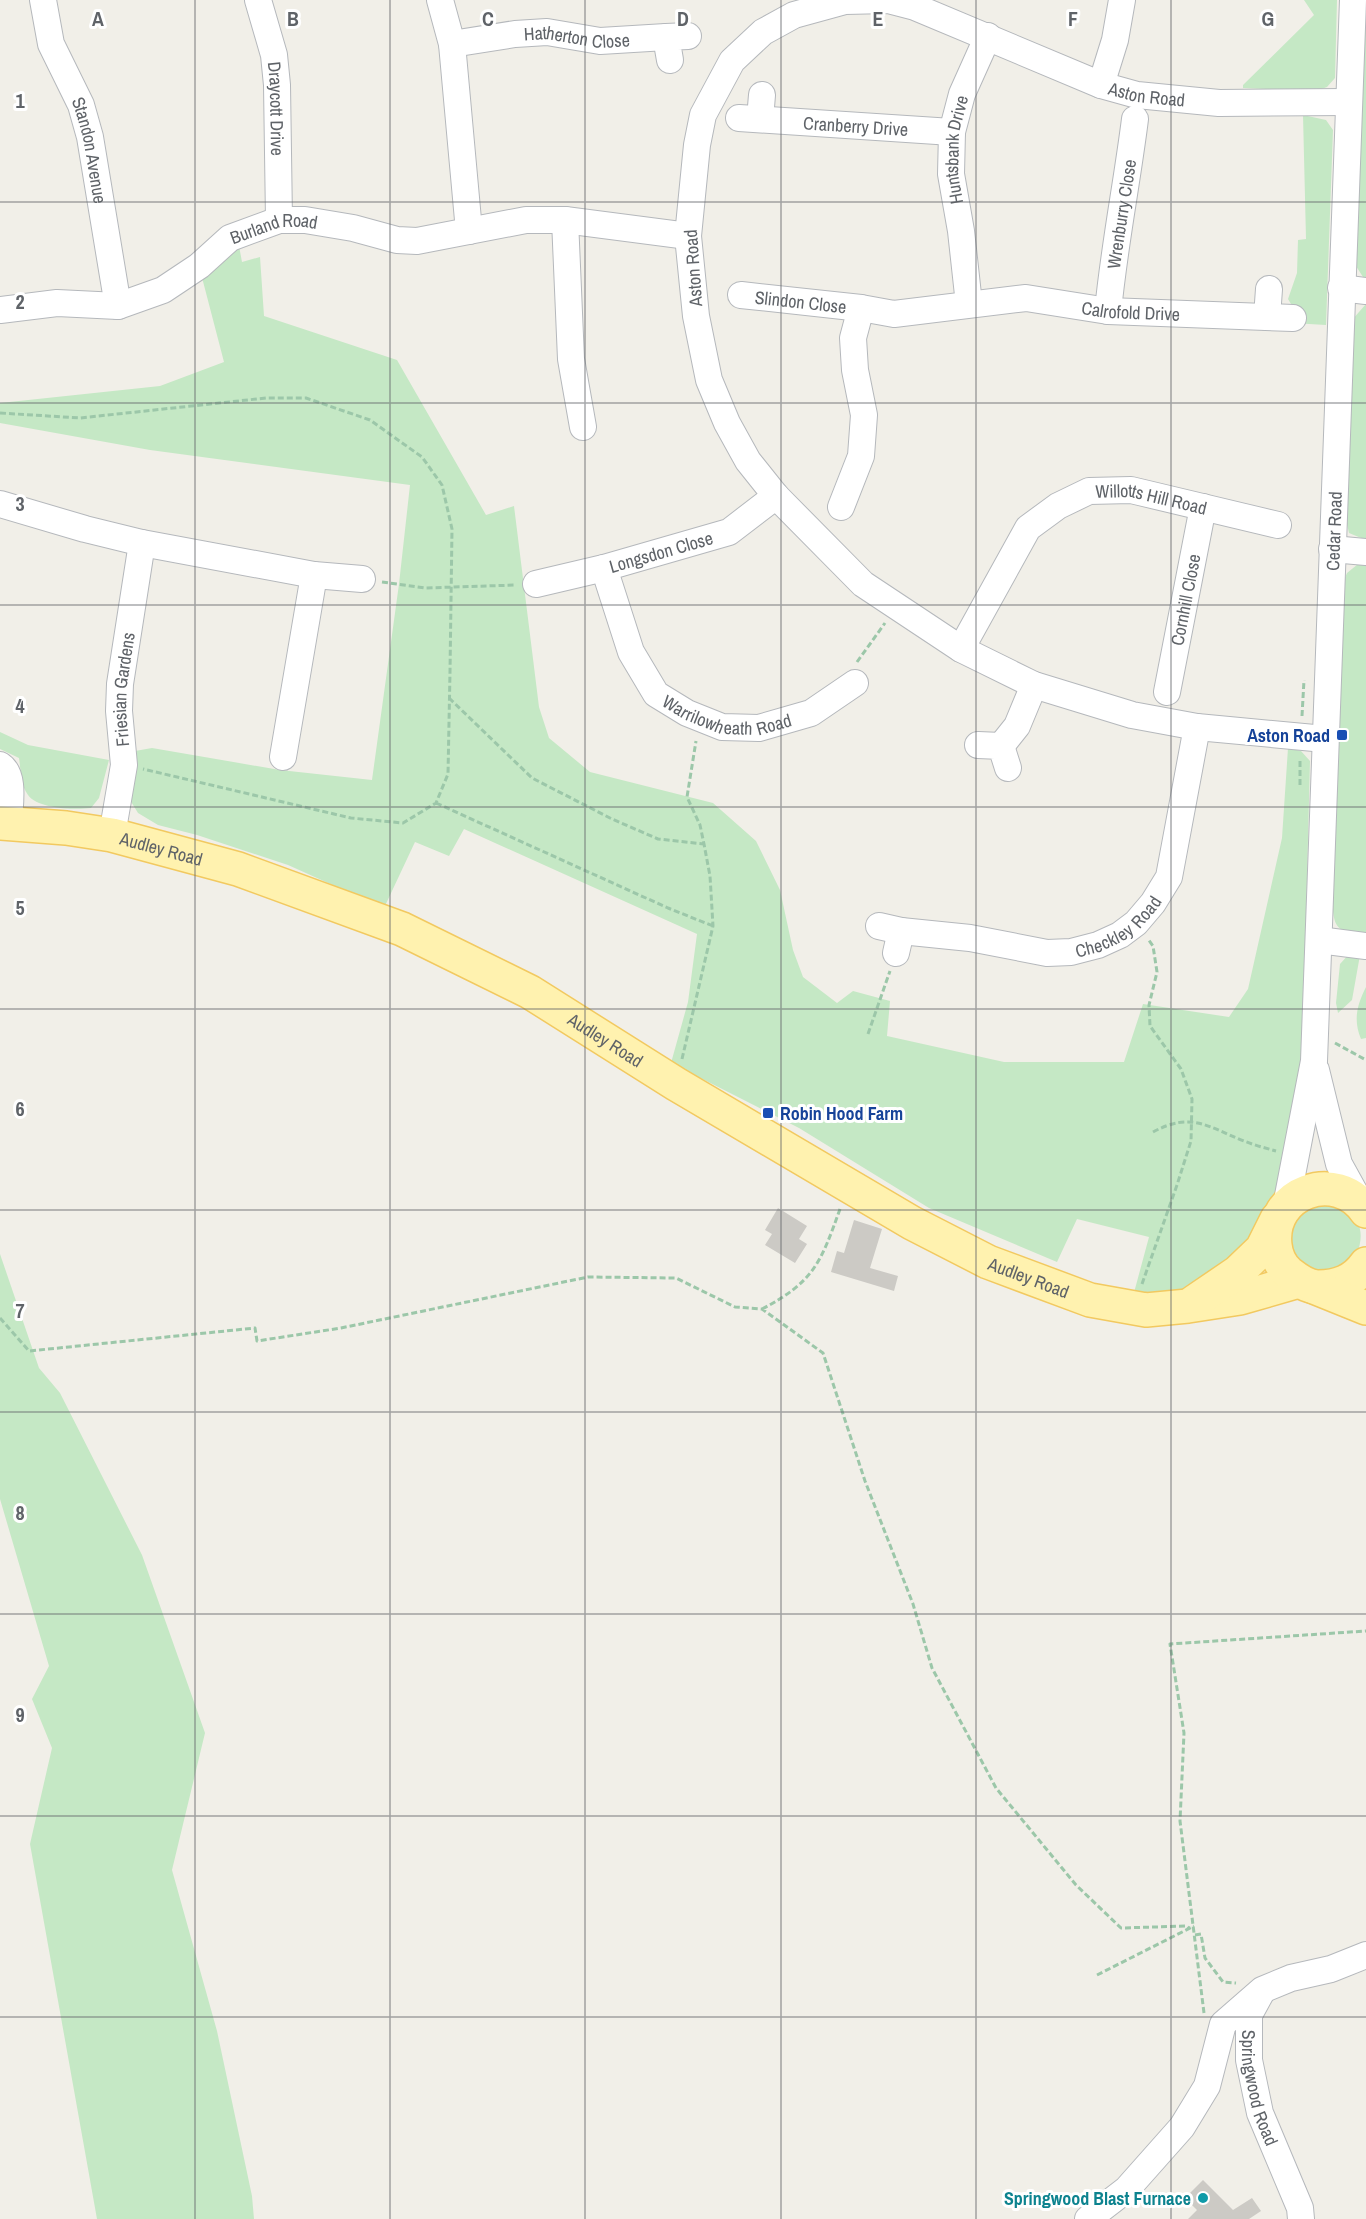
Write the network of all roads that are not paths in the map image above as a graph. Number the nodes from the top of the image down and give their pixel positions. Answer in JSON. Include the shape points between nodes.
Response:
{"nodes":[{"id":1,"x":258,"y":0,"type":"edge"},
{"id":2,"x":440,"y":0,"type":"edge"},
{"id":3,"x":1122,"y":0,"type":"edge"},
{"id":4,"x":1353,"y":0,"type":"edge"},
{"id":5,"x":46,"y":1,"type":"edge"},
{"id":6,"x":791,"y":7,"type":"edge"},
{"id":7,"x":988,"y":36,"type":"junction"},
{"id":8,"x":452,"y":44,"type":"junction"},
{"id":9,"x":675,"y":45,"type":"dead end"},
{"id":10,"x":1101,"y":85,"type":"junction"},
{"id":11,"x":1348,"y":102,"type":"junction"},
{"id":12,"x":753,"y":111,"type":"dead end"},
{"id":13,"x":1135,"y":119,"type":"dead end"},
{"id":14,"x":952,"y":132,"type":"junction"},
{"id":15,"x":279,"y":220,"type":"junction"},
{"id":16,"x":565,"y":220,"type":"junction"},
{"id":17,"x":469,"y":231,"type":"junction"},
{"id":18,"x":688,"y":236,"type":"junction"},
{"id":19,"x":1341,"y":288,"type":"junction"},
{"id":20,"x":1269,"y":289,"type":"dead end"},
{"id":21,"x":1366,"y":291,"type":"edge"},
{"id":22,"x":741,"y":295,"type":"dead end"},
{"id":23,"x":969,"y":304,"type":"junction"},
{"id":24,"x":118,"y":306,"type":"junction"},
{"id":25,"x":861,"y":308,"type":"junction"},
{"id":26,"x":0,"y":310,"type":"edge"},
{"id":27,"x":1108,"y":311,"type":"junction"},
{"id":28,"x":1267,"y":317,"type":"junction"},
{"id":29,"x":1293,"y":318,"type":"dead end"},
{"id":30,"x":583,"y":427,"type":"dead end"},
{"id":31,"x":776,"y":496,"type":"junction"},
{"id":32,"x":0,"y":504,"type":"edge"},
{"id":33,"x":842,"y":507,"type":"dead end"},
{"id":34,"x":1203,"y":507,"type":"junction"},
{"id":35,"x":1278,"y":525,"type":"dead end"},
{"id":36,"x":142,"y":543,"type":"junction"},
{"id":37,"x":1332,"y":549,"type":"junction"},
{"id":38,"x":1366,"y":552,"type":"edge"},
{"id":39,"x":603,"y":568,"type":"junction"},
{"id":40,"x":314,"y":576,"type":"junction"},
{"id":41,"x":362,"y":579,"type":"road end"},
{"id":42,"x":536,"y":584,"type":"road end"},
{"id":43,"x":961,"y":649,"type":"junction"},
{"id":44,"x":855,"y":683,"type":"road end"},
{"id":45,"x":1034,"y":685,"type":"junction"},
{"id":46,"x":1167,"y":692,"type":"dead end"},
{"id":47,"x":1197,"y":727,"type":"junction"},
{"id":48,"x":1313,"y":738,"type":"junction"},
{"id":49,"x":995,"y":753,"type":"dead end"},
{"id":50,"x":283,"y":757,"type":"dead end"},
{"id":51,"x":0,"y":765,"type":"edge"},
{"id":52,"x":5,"y":823,"type":"edge"},
{"id":53,"x":112,"y":835,"type":"junction"},
{"id":54,"x":892,"y":937,"type":"road end"},
{"id":55,"x":1319,"y":939,"type":"junction"},
{"id":56,"x":1366,"y":946,"type":"edge"},
{"id":57,"x":1314,"y":1060,"type":"junction"},
{"id":58,"x":1364,"y":1208,"type":"edge"},
{"id":59,"x":1282,"y":1210,"type":"junction"},
{"id":60,"x":1366,"y":1264,"type":"edge"},
{"id":61,"x":1306,"y":1284,"type":"junction"},
{"id":62,"x":1188,"y":1306,"type":"junction"},
{"id":63,"x":1366,"y":1308,"type":"edge"},
{"id":64,"x":1366,"y":1955,"type":"edge"},
{"id":65,"x":1262,"y":1990,"type":"junction"},
{"id":66,"x":1088,"y":2219,"type":"edge"},
{"id":67,"x":1301,"y":2219,"type":"edge"}],
"edges":[{"from":1,"to":15,"type":"street","name":"Draycott Drive","via":[[276,75]]},
{"from":2,"to":8,"type":"street"},
{"from":3,"to":10,"type":"street"},
{"from":4,"to":11,"type":"street","name":"Cedar Road"},
{"from":5,"to":24,"type":"street","name":"Standon Avenue","via":[[51,44],[81,105],[90,137]]},
{"from":6,"to":7,"type":"street","name":"Aston Road","via":[[888,0]]},
{"from":6,"to":18,"type":"street","name":"Aston Road","via":[[732,61],[703,116]]},
{"from":7,"to":10,"type":"street","name":"Aston Road"},
{"from":7,"to":14,"type":"street","name":"Huntsbank Drive","via":[[962,94]]},
{"from":8,"to":9,"type":"street","name":"Hatherton Close","via":[[547,32],[600,41]]},
{"from":8,"to":17,"type":"street"},
{"from":10,"to":11,"type":"street","name":"Aston Road","via":[[1137,95],[1219,103]]},
{"from":11,"to":19,"type":"street","name":"Cedar Road"},
{"from":12,"to":14,"type":"street","name":"Cranberry Drive"},
{"from":13,"to":27,"type":"street","name":"Wrenburry Close"},
{"from":14,"to":23,"type":"street","name":"Huntsbank Drive","via":[[951,174]]},
{"from":15,"to":17,"type":"street","name":"Burland Road","via":[[305,220],[417,242]]},
{"from":15,"to":24,"type":"street","name":"Burland Road","via":[[244,242],[230,238],[199,266],[163,290]]},
{"from":16,"to":17,"type":"street","name":"Burland Road","via":[[526,220]]},
{"from":16,"to":18,"type":"street","name":"Burland Road"},
{"from":16,"to":30,"type":"street","via":[[571,359]]},
{"from":18,"to":31,"type":"street","name":"Aston Road","via":[[696,316],[709,380],[743,451]]},
{"from":19,"to":21,"type":"street"},
{"from":19,"to":37,"type":"street","name":"Cedar Road"},
{"from":20,"to":28,"type":"street"},
{"from":22,"to":25,"type":"street","name":"Slindon Close"},
{"from":23,"to":25,"type":"street","name":"Slindon Close","via":[[894,314]]},
{"from":23,"to":27,"type":"street","name":"Calrofold Drive","via":[[1026,298]]},
{"from":24,"to":26,"type":"street","name":"Burland Road","via":[[57,303]]},
{"from":25,"to":33,"type":"street","name":"Slindon Close","via":[[853,338],[864,415],[861,456]]},
{"from":27,"to":28,"type":"street","name":"Calrofold Drive"},
{"from":28,"to":29,"type":"street","name":"Calrofold Drive"},
{"from":31,"to":39,"type":"street","name":"Longsdon Close","via":[[729,532]]},
{"from":31,"to":43,"type":"street","name":"Aston Road","via":[[863,584]]},
{"from":32,"to":36,"type":"street"},
{"from":34,"to":35,"type":"street","name":"Willotts Hill Road"},
{"from":34,"to":43,"type":"street","name":"Willotts Hill Road","via":[[1131,490],[1089,491],[1058,506],[1028,528]]},
{"from":34,"to":46,"type":"street","name":"Cornhill Close"},
{"from":36,"to":40,"type":"street"},
{"from":36,"to":53,"type":"street","name":"Friesian Gardens","via":[[120,684],[124,765]]},
{"from":37,"to":38,"type":"street"},
{"from":37,"to":48,"type":"street","name":"Cedar Road"},
{"from":39,"to":42,"type":"street","name":"Longsdon Close"},
{"from":39,"to":44,"type":"street","name":"Warrilowheath Road","via":[[631,652],[656,694],[687,713],[722,727],[759,728],[811,713]]},
{"from":40,"to":41,"type":"street"},
{"from":40,"to":50,"type":"street"},
{"from":43,"to":45,"type":"street","name":"Aston Road"},
{"from":45,"to":47,"type":"street","name":"Aston Road","via":[[1132,715]]},
{"from":45,"to":49,"type":"street","via":[[1017,726]]},
{"from":47,"to":48,"type":"street","name":"Aston Road"},
{"from":47,"to":54,"type":"street","name":"Checkley Road","via":[[1168,877],[1153,903],[1120,935],[1098,945],[1047,954],[970,938]]},
{"from":48,"to":55,"type":"street","name":"Cedar Road"},
{"from":51,"to":52,"type":"street","via":[[10,783]]},
{"from":52,"to":53,"type":"main road","name":"Audley Road"},
{"from":53,"to":62,"type":"main road","name":"Audley Road","via":[[238,869],[402,929],[530,992],[849,1186],[988,1262],[1090,1300],[1146,1310]]},
{"from":55,"to":56,"type":"street"},
{"from":55,"to":57,"type":"street","name":"Cedar Road"},
{"from":57,"to":58,"type":"street","via":[[1339,1164]]},
{"from":57,"to":59,"type":"street"},
{"from":58,"to":59,"type":"main road","via":[[1350,1195],[1319,1188],[1298,1195]]},
{"from":59,"to":61,"type":"main road","via":[[1274,1235],[1276,1253],[1285,1269]]},
{"from":59,"to":62,"type":"main road","name":"Audley Road","via":[[1262,1249],[1238,1272]]},
{"from":60,"to":61,"type":"main road","name":"Audley Road","via":[[1353,1278],[1334,1287]]},
{"from":61,"to":62,"type":"main road","name":"Audley Road"},
{"from":61,"to":63,"type":"main road"},
{"from":64,"to":65,"type":"street"},
{"from":65,"to":66,"type":"street","via":[[1223,2024],[1207,2086],[1182,2127],[1127,2189]]},
{"from":65,"to":67,"type":"street","name":"Springwood Road","via":[[1249,2015],[1249,2060],[1260,2113],[1300,2208]]}]}
